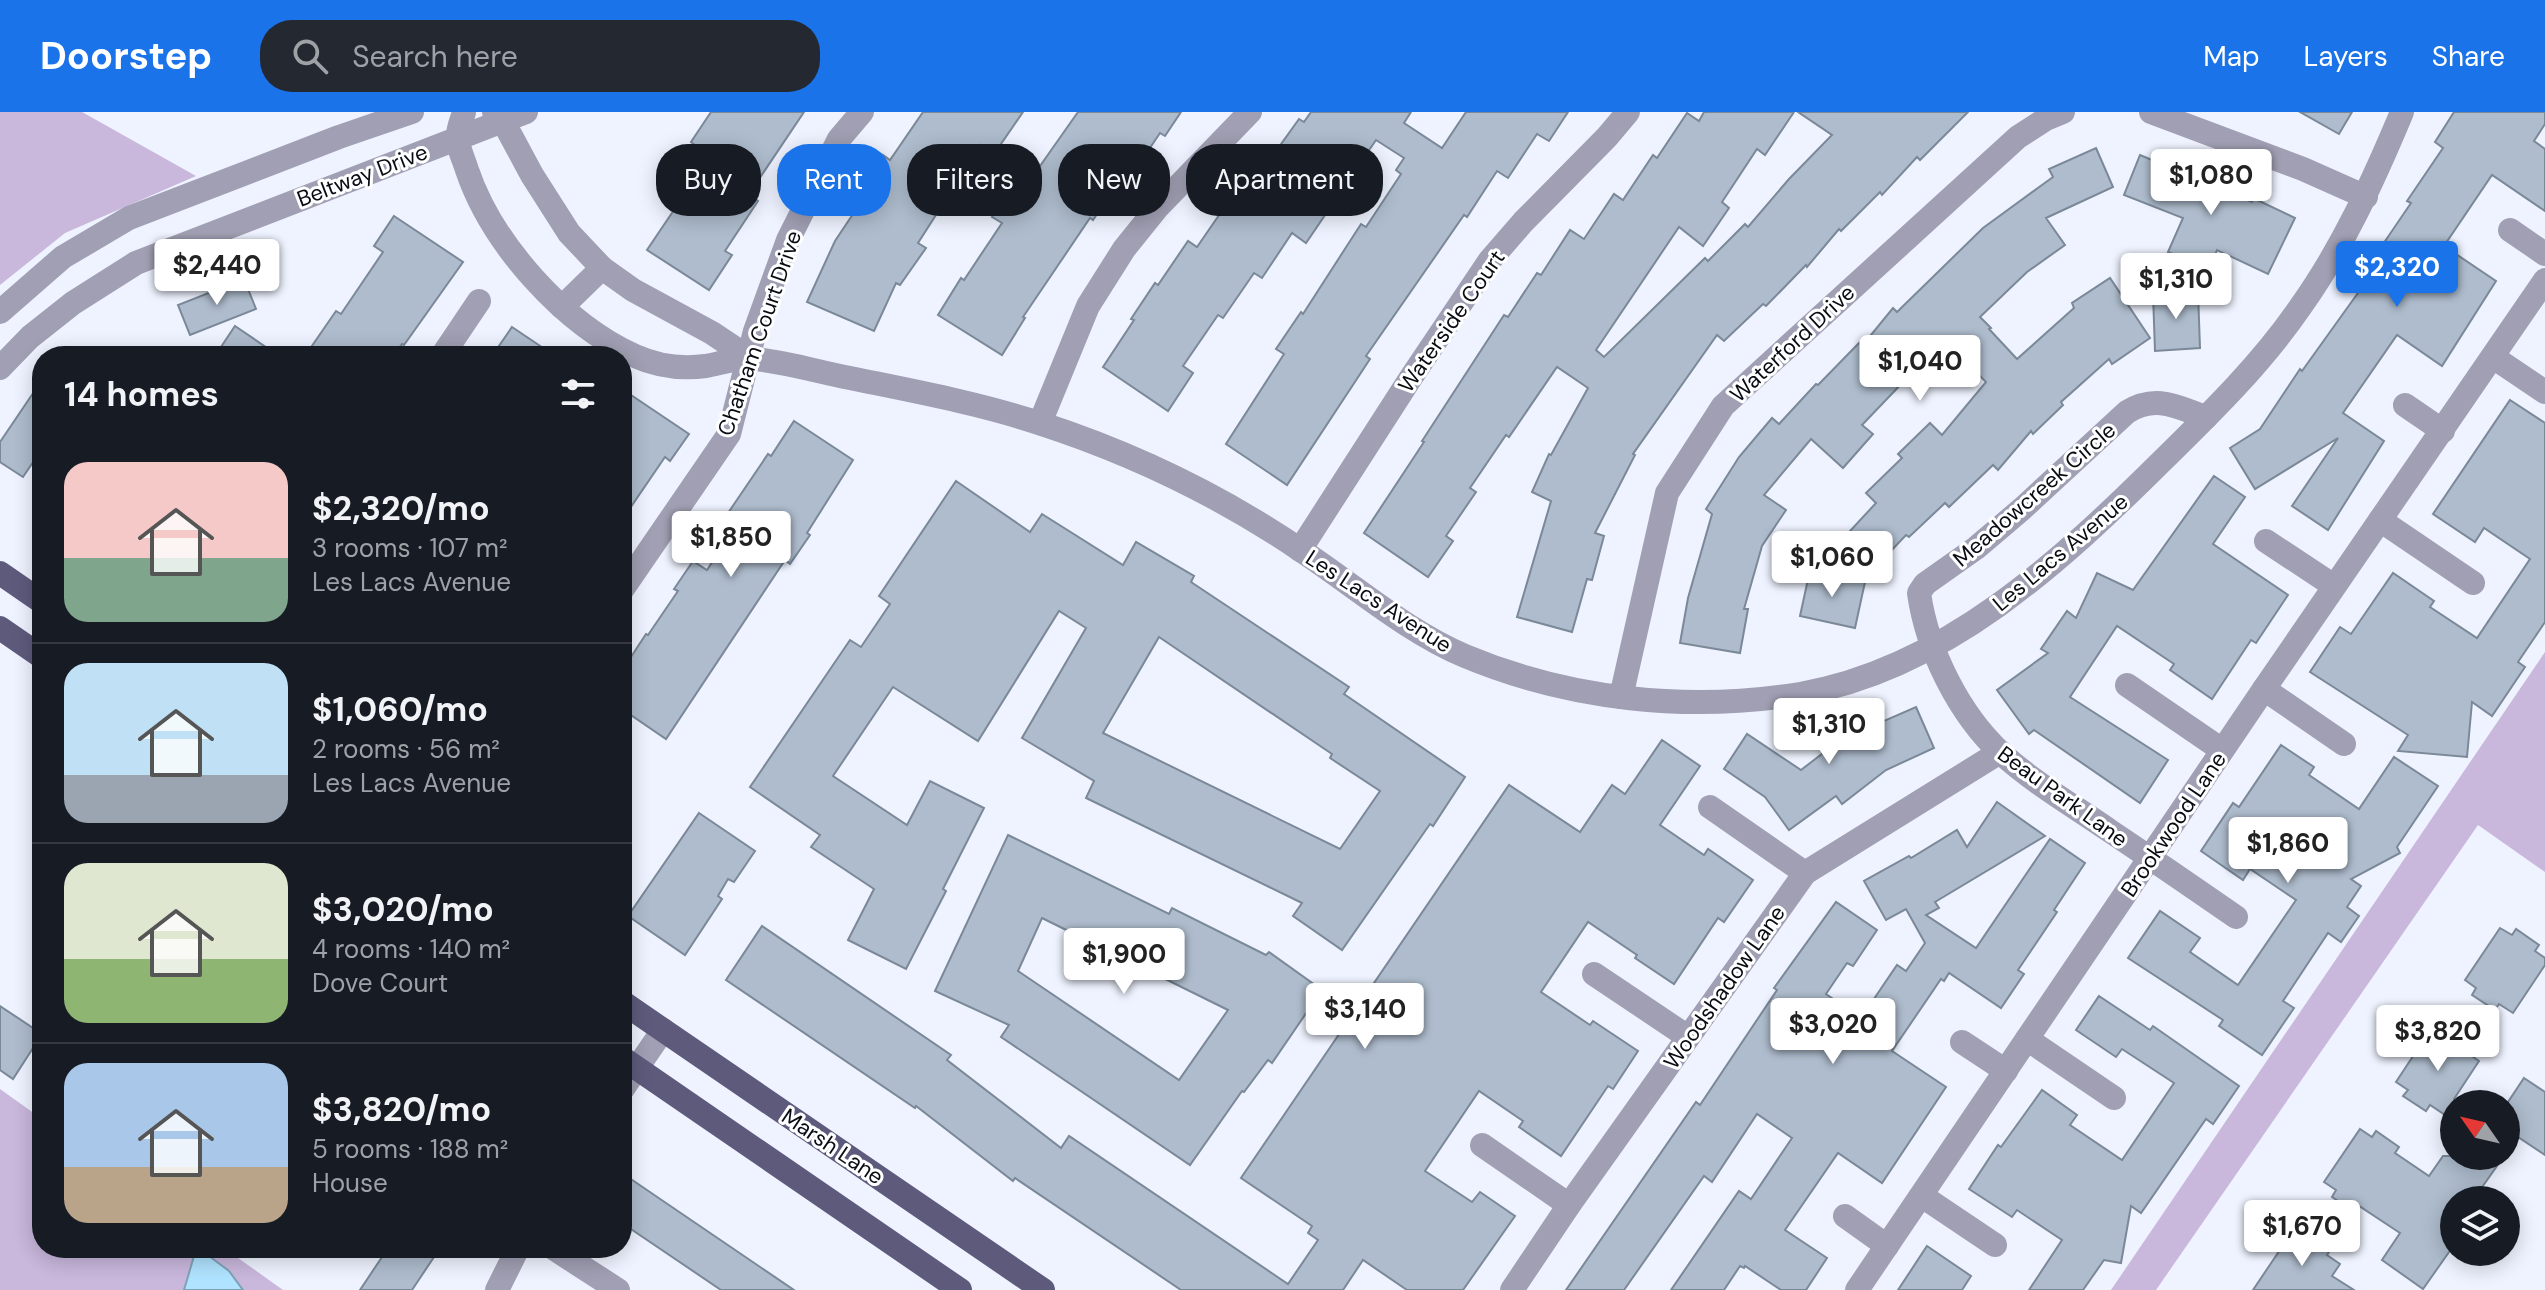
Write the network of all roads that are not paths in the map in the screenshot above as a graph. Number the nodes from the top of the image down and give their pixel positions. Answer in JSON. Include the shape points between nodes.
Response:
{"nodes":[{"id":1,"x":412,"y":112,"type":"edge"},
{"id":2,"x":464,"y":112,"type":"edge"},
{"id":3,"x":862,"y":112,"type":"edge"},
{"id":4,"x":1250,"y":112,"type":"edge"},
{"id":5,"x":1628,"y":112,"type":"edge"},
{"id":6,"x":2063,"y":112,"type":"edge"},
{"id":7,"x":2151,"y":112,"type":"edge"},
{"id":8,"x":2402,"y":112,"type":"edge"},
{"id":9,"x":508,"y":115,"type":"edge"},
{"id":10,"x":457,"y":139,"type":"junction"},
{"id":11,"x":2366,"y":197,"type":"junction"},
{"id":12,"x":2510,"y":230,"type":"dead end"},
{"id":13,"x":2545,"y":254,"type":"edge"},
{"id":14,"x":602,"y":268,"type":"junction"},
{"id":15,"x":2545,"y":280,"type":"edge"},
{"id":16,"x":479,"y":301,"type":"dead end"},
{"id":17,"x":562,"y":307,"type":"junction"},
{"id":18,"x":0,"y":312,"type":"edge"},
{"id":19,"x":449,"y":346,"type":"edge"},
{"id":20,"x":618,"y":346,"type":"edge"},
{"id":21,"x":632,"y":354,"type":"edge"},
{"id":22,"x":748,"y":357,"type":"junction"},
{"id":23,"x":2493,"y":357,"type":"junction"},
{"id":24,"x":0,"y":368,"type":"edge"},
{"id":25,"x":2545,"y":392,"type":"edge"},
{"id":26,"x":2405,"y":405,"type":"dead end"},
{"id":27,"x":2206,"y":417,"type":"junction"},
{"id":28,"x":1040,"y":423,"type":"junction"},
{"id":29,"x":2443,"y":431,"type":"junction"},
{"id":30,"x":2380,"y":520,"type":"junction"},
{"id":31,"x":2266,"y":541,"type":"dead end"},
{"id":32,"x":1300,"y":550,"type":"junction"},
{"id":33,"x":0,"y":573,"type":"edge"},
{"id":34,"x":632,"y":575,"type":"edge"},
{"id":35,"x":2473,"y":583,"type":"dead end"},
{"id":36,"x":2334,"y":586,"type":"junction"},
{"id":37,"x":32,"y":595,"type":"edge"},
{"id":38,"x":0,"y":628,"type":"edge"},
{"id":39,"x":1933,"y":646,"type":"junction"},
{"id":40,"x":32,"y":650,"type":"edge"},
{"id":41,"x":2127,"y":685,"type":"dead end"},
{"id":42,"x":2264,"y":689,"type":"junction"},
{"id":43,"x":1621,"y":697,"type":"junction"},
{"id":44,"x":2344,"y":744,"type":"dead end"},
{"id":45,"x":2222,"y":750,"type":"junction"},
{"id":46,"x":2000,"y":752,"type":"junction"},
{"id":47,"x":1710,"y":807,"type":"dead end"},
{"id":48,"x":2150,"y":858,"type":"junction"},
{"id":49,"x":1805,"y":873,"type":"junction"},
{"id":50,"x":2236,"y":917,"type":"dead end"},
{"id":51,"x":1594,"y":974,"type":"dead end"},
{"id":52,"x":632,"y":1009,"type":"edge"},
{"id":53,"x":663,"y":1030,"type":"junction"},
{"id":54,"x":1688,"y":1037,"type":"junction"},
{"id":55,"x":2027,"y":1039,"type":"junction"},
{"id":56,"x":1962,"y":1042,"type":"dead end"},
{"id":57,"x":632,"y":1060,"type":"edge"},
{"id":58,"x":632,"y":1065,"type":"edge"},
{"id":59,"x":2006,"y":1071,"type":"junction"},
{"id":60,"x":2114,"y":1098,"type":"dead end"},
{"id":61,"x":1482,"y":1145,"type":"dead end"},
{"id":62,"x":1922,"y":1196,"type":"junction"},
{"id":63,"x":1569,"y":1205,"type":"junction"},
{"id":64,"x":1845,"y":1216,"type":"dead end"},
{"id":65,"x":1995,"y":1245,"type":"dead end"},
{"id":66,"x":1887,"y":1246,"type":"junction"},
{"id":67,"x":513,"y":1258,"type":"edge"},
{"id":68,"x":568,"y":1258,"type":"edge"},
{"id":69,"x":497,"y":1290,"type":"edge"},
{"id":70,"x":618,"y":1290,"type":"edge"},
{"id":71,"x":960,"y":1290,"type":"edge"},
{"id":72,"x":1043,"y":1290,"type":"edge"},
{"id":73,"x":1512,"y":1290,"type":"edge"},
{"id":74,"x":1857,"y":1290,"type":"edge"}],
"edges":[{"from":1,"to":18,"type":"street","name":"Beltway Drive","via":[[129,218],[63,257]]},
{"from":2,"to":10,"type":"street"},
{"from":3,"to":22,"type":"street","name":"Chatham Court Drive","via":[[839,139],[812,188],[788,240]]},
{"from":4,"to":28,"type":"street","via":[[1124,249],[1088,306]]},
{"from":5,"to":32,"type":"street","name":"Waterside Court","via":[[1490,260]]},
{"from":6,"to":43,"type":"street","name":"Waterford Drive","via":[[2018,137],[1723,406],[1667,493]]},
{"from":7,"to":11,"type":"street"},
{"from":8,"to":11,"type":"street","name":"Les Lacs Avenue"},
{"from":9,"to":10,"type":"street","name":"Beltway Drive"},
{"from":9,"to":14,"type":"street","name":"Les Lacs Avenue","via":[[532,175],[569,233]]},
{"from":10,"to":17,"type":"street","name":"Les Lacs Avenue","via":[[490,219]]},
{"from":10,"to":24,"type":"street","name":"Beltway Drive","via":[[136,263],[73,303]]},
{"from":11,"to":27,"type":"street","name":"Les Lacs Avenue","via":[[2303,305]]},
{"from":12,"to":13,"type":"street"},
{"from":14,"to":17,"type":"street"},
{"from":14,"to":22,"type":"street","name":"Les Lacs Avenue"},
{"from":15,"to":23,"type":"street","name":"Brookwood Lane"},
{"from":16,"to":19,"type":"street"},
{"from":17,"to":20,"type":"street","name":"Les Lacs Avenue"},
{"from":21,"to":22,"type":"street","name":"Les Lacs Avenue","via":[[663,365],[698,367]]},
{"from":22,"to":28,"type":"street","name":"Les Lacs Avenue","via":[[931,394]]},
{"from":22,"to":34,"type":"street","name":"Chatham Court Drive","via":[[729,434]]},
{"from":23,"to":25,"type":"street"},
{"from":23,"to":29,"type":"street","name":"Brookwood Lane"},
{"from":26,"to":29,"type":"street"},
{"from":27,"to":39,"type":"street","name":"Les Lacs Avenue","via":[[2044,571]]},
{"from":27,"to":39,"type":"street","name":"Meadowcreek Circle","via":[[2157,402],[2127,412],[1976,548],[1925,584],[1919,593],[1921,611]]},
{"from":28,"to":32,"type":"street","name":"Les Lacs Avenue","via":[[1176,478]]},
{"from":29,"to":30,"type":"street","name":"Brookwood Lane"},
{"from":30,"to":35,"type":"street"},
{"from":30,"to":36,"type":"street","name":"Brookwood Lane"},
{"from":31,"to":36,"type":"street"},
{"from":32,"to":43,"type":"street","name":"Les Lacs Avenue","via":[[1409,626],[1461,654],[1565,687]]},
{"from":33,"to":37,"type":"main road"},
{"from":36,"to":42,"type":"street","name":"Brookwood Lane"},
{"from":38,"to":40,"type":"main road"},
{"from":39,"to":43,"type":"street","name":"Les Lacs Avenue","via":[[1836,686],[1802,693],[1743,701]]},
{"from":39,"to":46,"type":"street","name":"Beau Park Lane","via":[[1977,727]]},
{"from":41,"to":45,"type":"street"},
{"from":42,"to":44,"type":"street"},
{"from":42,"to":45,"type":"street","name":"Brookwood Lane"},
{"from":45,"to":48,"type":"street","name":"Brookwood Lane"},
{"from":46,"to":48,"type":"street","name":"Beau Park Lane"},
{"from":46,"to":49,"type":"street","name":"Woodshadow Lane"},
{"from":47,"to":49,"type":"street"},
{"from":48,"to":50,"type":"street","name":"Beau Park Lane"},
{"from":48,"to":55,"type":"street","name":"Brookwood Lane"},
{"from":49,"to":54,"type":"street","name":"Woodshadow Lane"},
{"from":51,"to":54,"type":"street"},
{"from":52,"to":53,"type":"main road","name":"Marsh Lane"},
{"from":53,"to":57,"type":"street"},
{"from":53,"to":72,"type":"main road","name":"Marsh Lane"},
{"from":54,"to":63,"type":"street","name":"Woodshadow Lane"},
{"from":55,"to":59,"type":"street","name":"Brookwood Lane"},
{"from":55,"to":60,"type":"street"},
{"from":56,"to":59,"type":"street"},
{"from":58,"to":71,"type":"main road"},
{"from":59,"to":62,"type":"street","name":"Brookwood Lane"},
{"from":61,"to":63,"type":"street"},
{"from":62,"to":65,"type":"street"},
{"from":62,"to":66,"type":"street","name":"Brookwood Lane"},
{"from":63,"to":73,"type":"street","name":"Woodshadow Lane"},
{"from":64,"to":66,"type":"street"},
{"from":66,"to":74,"type":"street","name":"Brookwood Lane"},
{"from":67,"to":69,"type":"street"},
{"from":68,"to":70,"type":"street"}]}
